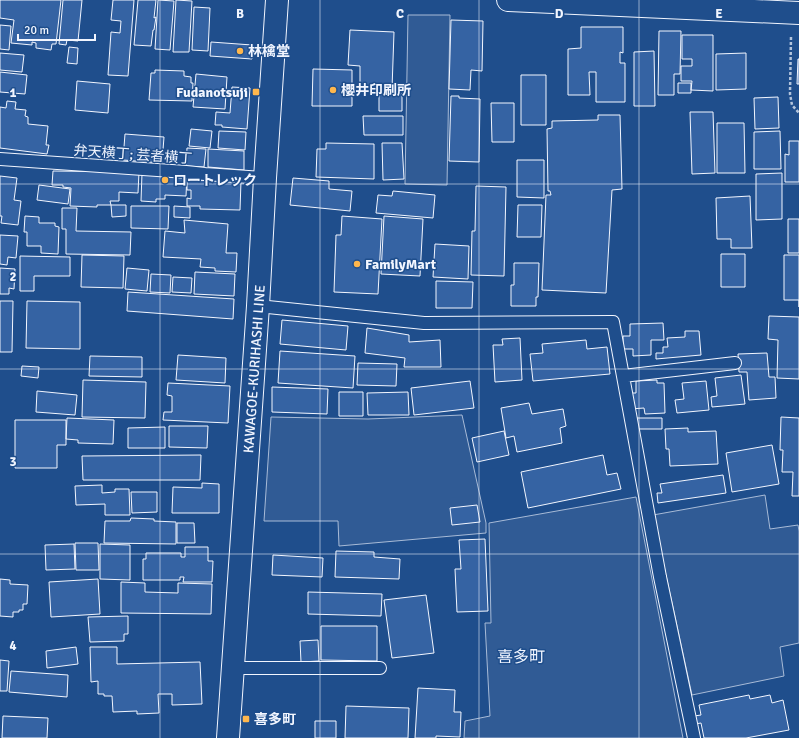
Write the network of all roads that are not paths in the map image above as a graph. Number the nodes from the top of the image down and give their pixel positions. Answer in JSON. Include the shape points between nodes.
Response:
{"nodes":[{"id":1,"x":277,"y":0,"type":"edge"},
{"id":2,"x":508,"y":0,"type":"edge"},
{"id":3,"x":795,"y":13,"type":"edge"},
{"id":4,"x":0,"y":159,"type":"edge"},
{"id":5,"x":265,"y":178,"type":"junction"},
{"id":6,"x":258,"y":306,"type":"junction"},
{"id":7,"x":735,"y":363,"type":"dead end"},
{"id":8,"x":623,"y":376,"type":"junction"},
{"id":9,"x":232,"y":668,"type":"junction"},
{"id":10,"x":380,"y":668,"type":"dead end"},
{"id":11,"x":228,"y":738,"type":"edge"},
{"id":12,"x":694,"y":738,"type":"edge"}],
"edges":[{"from":1,"to":5,"type":"main road","name":"KAWAGOE-KURIHASHI LINE"},
{"from":2,"to":3,"type":"main road"},
{"from":4,"to":5,"type":"lane","name":"弁天横丁; 芸者横丁"},
{"from":5,"to":6,"type":"main road","name":"KAWAGOE-KURIHASHI LINE"},
{"from":6,"to":8,"type":"lane","via":[[424,323],[613,322]]},
{"from":6,"to":9,"type":"main road","name":"KAWAGOE-KURIHASHI LINE"},
{"from":7,"to":8,"type":"lane"},
{"from":8,"to":12,"type":"lane","via":[[660,577]]},
{"from":9,"to":10,"type":"lane"},
{"from":9,"to":11,"type":"main road","name":"KAWAGOE-KURIHASHI LINE"}]}
